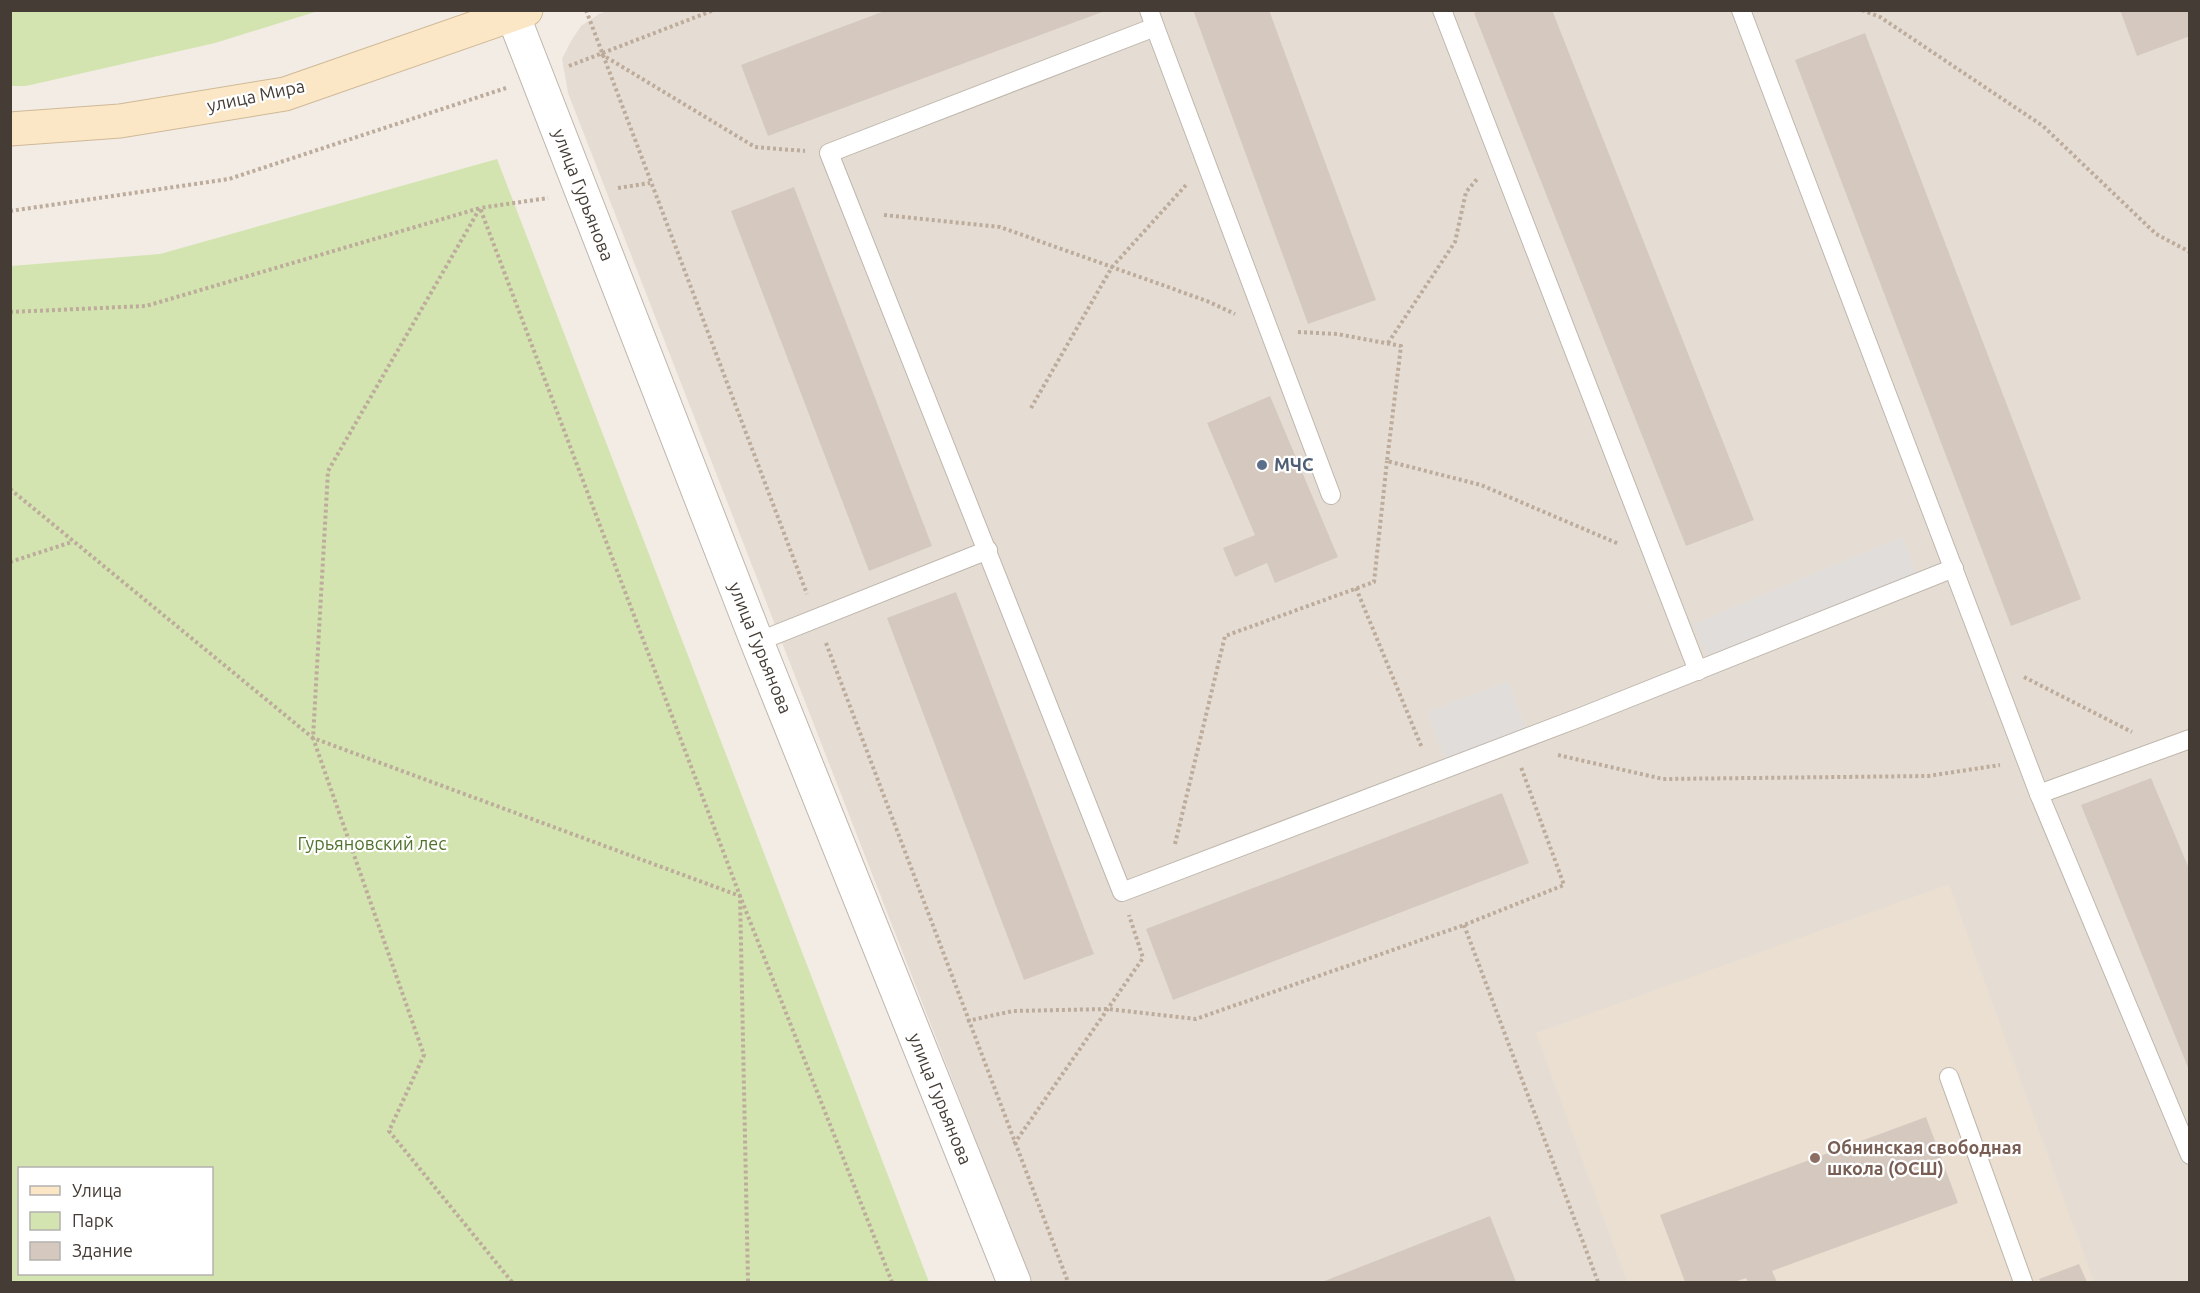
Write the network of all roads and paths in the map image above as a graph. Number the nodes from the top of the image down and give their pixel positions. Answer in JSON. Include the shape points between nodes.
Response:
{"nodes":[{"id":1,"x":585,"y":10,"type":"edge"},
{"id":2,"x":714,"y":10,"type":"edge"},
{"id":3,"x":1442,"y":10,"type":"edge"},
{"id":4,"x":1741,"y":10,"type":"edge"},
{"id":5,"x":1862,"y":10,"type":"edge"},
{"id":6,"x":517,"y":12,"type":"edge"},
{"id":7,"x":1152,"y":19,"type":"edge"},
{"id":8,"x":601,"y":54,"type":"junction"},
{"id":9,"x":538,"y":78,"type":"junction"},
{"id":10,"x":10,"y":129,"type":"edge"},
{"id":11,"x":829,"y":153,"type":"junction"},
{"id":12,"x":1499,"y":156,"type":"junction"},
{"id":13,"x":1206,"y":162,"type":"junction"},
{"id":14,"x":650,"y":183,"type":"junction"},
{"id":15,"x":582,"y":194,"type":"junction"},
{"id":16,"x":480,"y":208,"type":"junction"},
{"id":17,"x":10,"y":211,"type":"edge"},
{"id":18,"x":2182,"y":248,"type":"junction"},
{"id":19,"x":2190,"y":248,"type":"edge"},
{"id":20,"x":2190,"y":252,"type":"edge"},
{"id":21,"x":10,"y":312,"type":"edge"},
{"id":22,"x":1388,"y":343,"type":"dead end"},
{"id":23,"x":1031,"y":408,"type":"dead end"},
{"id":24,"x":1387,"y":461,"type":"dead end"},
{"id":25,"x":10,"y":489,"type":"edge"},
{"id":26,"x":1331,"y":495,"type":"dead end"},
{"id":27,"x":72,"y":542,"type":"junction"},
{"id":28,"x":988,"y":550,"type":"junction"},
{"id":29,"x":10,"y":562,"type":"edge"},
{"id":30,"x":1954,"y":568,"type":"junction"},
{"id":31,"x":1356,"y":588,"type":"junction"},
{"id":32,"x":816,"y":618,"type":"junction"},
{"id":33,"x":757,"y":642,"type":"junction"},
{"id":34,"x":1988,"y":659,"type":"junction"},
{"id":35,"x":1698,"y":671,"type":"junction"},
{"id":36,"x":314,"y":738,"type":"junction"},
{"id":37,"x":2190,"y":739,"type":"edge"},
{"id":38,"x":1512,"y":744,"type":"junction"},
{"id":39,"x":2164,"y":748,"type":"junction"},
{"id":40,"x":2027,"y":761,"type":"junction"},
{"id":41,"x":1433,"y":774,"type":"junction"},
{"id":42,"x":2040,"y":794,"type":"junction"},
{"id":43,"x":1168,"y":874,"type":"junction"},
{"id":44,"x":1122,"y":892,"type":"junction"},
{"id":45,"x":740,"y":896,"type":"junction"},
{"id":46,"x":1464,"y":925,"type":"junction"},
{"id":47,"x":1107,"y":1009,"type":"junction"},
{"id":48,"x":967,"y":1021,"type":"junction"},
{"id":49,"x":1949,"y":1077,"type":"dead end"},
{"id":50,"x":1014,"y":1144,"type":"junction"},
{"id":51,"x":2190,"y":1155,"type":"edge"},
{"id":52,"x":512,"y":1282,"type":"edge"},
{"id":53,"x":748,"y":1282,"type":"edge"},
{"id":54,"x":892,"y":1282,"type":"edge"},
{"id":55,"x":1014,"y":1282,"type":"edge"},
{"id":56,"x":1068,"y":1282,"type":"edge"},
{"id":57,"x":1598,"y":1282,"type":"edge"},
{"id":58,"x":2023,"y":1282,"type":"edge"}],
"edges":[{"from":1,"to":8,"type":"path"},
{"from":2,"to":8,"type":"path"},
{"from":3,"to":12,"type":"lane"},
{"from":4,"to":30,"type":"lane"},
{"from":5,"to":18,"type":"path","via":[[1880,17],[2043,126],[2156,234]]},
{"from":6,"to":9,"type":"street","name":"улица Гурьянова"},
{"from":6,"to":10,"type":"main road","name":"улица Мира","via":[[285,94],[120,121]]},
{"from":7,"to":11,"type":"lane"},
{"from":7,"to":13,"type":"lane"},
{"from":8,"to":9,"type":"path"},
{"from":8,"to":11,"type":"path","via":[[755,147]]},
{"from":8,"to":14,"type":"path"},
{"from":9,"to":15,"type":"street","name":"улица Гурьянова"},
{"from":9,"to":17,"type":"path","via":[[229,179]]},
{"from":11,"to":28,"type":"lane"},
{"from":12,"to":22,"type":"path","via":[[1466,192],[1455,242]]},
{"from":12,"to":35,"type":"lane"},
{"from":13,"to":23,"type":"path","via":[[1112,267]]},
{"from":13,"to":26,"type":"lane"},
{"from":14,"to":15,"type":"path"},
{"from":14,"to":32,"type":"path"},
{"from":15,"to":16,"type":"path"},
{"from":15,"to":33,"type":"street","name":"улица Гурьянова"},
{"from":16,"to":21,"type":"path","via":[[146,306]]},
{"from":16,"to":36,"type":"path","via":[[328,471]]},
{"from":16,"to":45,"type":"path"},
{"from":18,"to":19,"type":"path"},
{"from":18,"to":20,"type":"path"},
{"from":24,"to":31,"type":"path","via":[[1374,582]]},
{"from":25,"to":27,"type":"path"},
{"from":27,"to":29,"type":"path"},
{"from":27,"to":36,"type":"path"},
{"from":28,"to":32,"type":"lane"},
{"from":28,"to":44,"type":"lane"},
{"from":30,"to":34,"type":"lane"},
{"from":30,"to":35,"type":"lane"},
{"from":31,"to":41,"type":"path"},
{"from":31,"to":43,"type":"path","via":[[1225,636]]},
{"from":32,"to":33,"type":"lane"},
{"from":32,"to":48,"type":"path"},
{"from":33,"to":55,"type":"street","name":"улица Гурьянова"},
{"from":34,"to":39,"type":"path"},
{"from":34,"to":40,"type":"lane"},
{"from":35,"to":38,"type":"lane"},
{"from":36,"to":45,"type":"path"},
{"from":36,"to":52,"type":"path","via":[[424,1055],[389,1131]]},
{"from":37,"to":39,"type":"lane"},
{"from":38,"to":40,"type":"path","via":[[1663,779],[1928,776]]},
{"from":38,"to":41,"type":"lane"},
{"from":38,"to":46,"type":"path","via":[[1564,885]]},
{"from":39,"to":42,"type":"lane"},
{"from":40,"to":42,"type":"lane"},
{"from":41,"to":43,"type":"lane"},
{"from":42,"to":51,"type":"lane"},
{"from":43,"to":44,"type":"lane"},
{"from":44,"to":47,"type":"path","via":[[1143,958]]},
{"from":45,"to":53,"type":"path"},
{"from":45,"to":54,"type":"path"},
{"from":46,"to":47,"type":"path","via":[[1196,1019]]},
{"from":46,"to":57,"type":"path"},
{"from":47,"to":48,"type":"path","via":[[1013,1011]]},
{"from":47,"to":50,"type":"path"},
{"from":48,"to":50,"type":"path"},
{"from":49,"to":58,"type":"lane"},
{"from":50,"to":56,"type":"path"}]}
